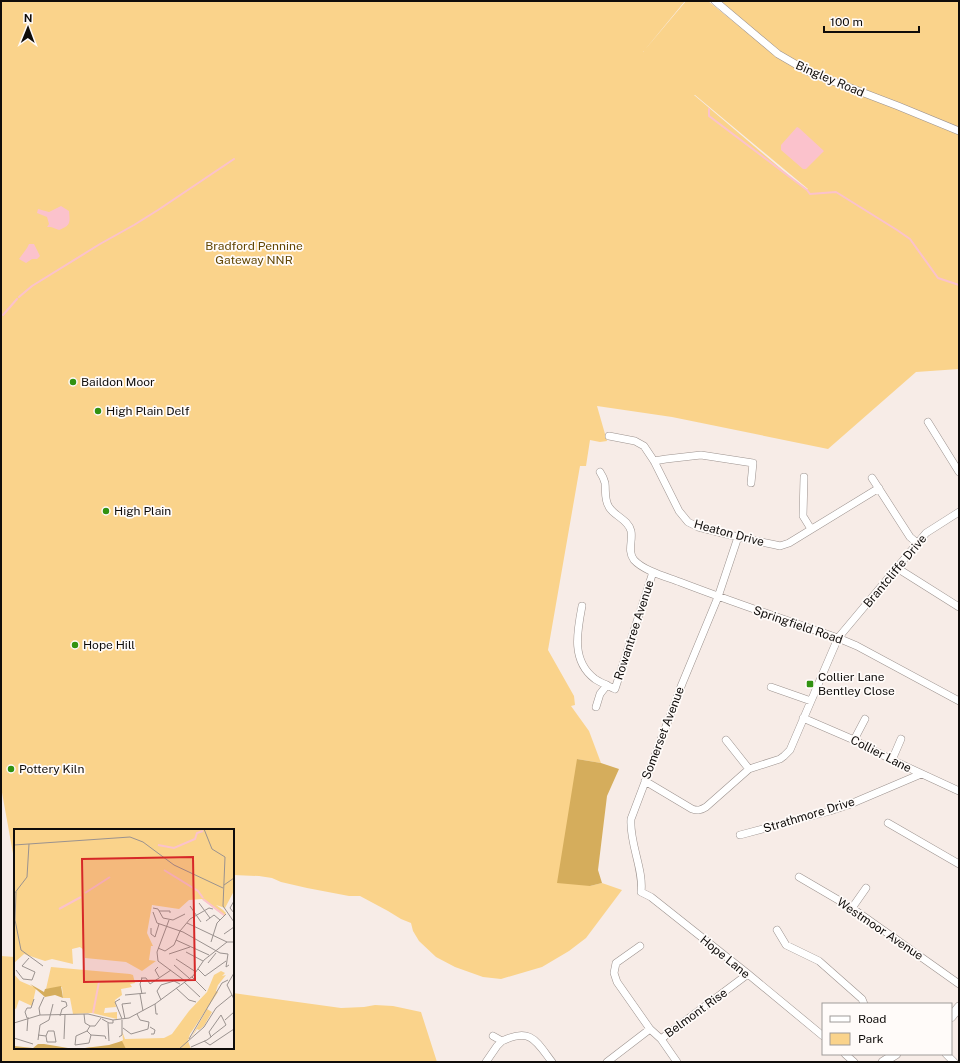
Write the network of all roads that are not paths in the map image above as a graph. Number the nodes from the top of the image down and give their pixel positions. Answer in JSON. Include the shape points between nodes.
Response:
{"nodes":[{"id":1,"x":715,"y":1,"type":"edge"},
{"id":2,"x":959,"y":131,"type":"edge"},
{"id":3,"x":928,"y":422,"type":"dead end"},
{"id":4,"x":609,"y":436,"type":"dead end"},
{"id":5,"x":654,"y":461,"type":"junction"},
{"id":6,"x":600,"y":472,"type":"dead end"},
{"id":7,"x":959,"y":472,"type":"edge"},
{"id":8,"x":804,"y":477,"type":"dead end"},
{"id":9,"x":872,"y":478,"type":"dead end"},
{"id":10,"x":751,"y":483,"type":"dead end"},
{"id":11,"x":879,"y":488,"type":"junction"},
{"id":12,"x":959,"y":512,"type":"edge"},
{"id":13,"x":811,"y":529,"type":"junction"},
{"id":14,"x":738,"y":537,"type":"junction"},
{"id":15,"x":917,"y":543,"type":"junction"},
{"id":16,"x":897,"y":568,"type":"junction"},
{"id":17,"x":653,"y":572,"type":"junction"},
{"id":18,"x":718,"y":597,"type":"junction"},
{"id":19,"x":582,"y":606,"type":"dead end"},
{"id":20,"x":959,"y":607,"type":"edge"},
{"id":21,"x":838,"y":638,"type":"junction"},
{"id":22,"x":607,"y":685,"type":"junction"},
{"id":23,"x":771,"y":688,"type":"dead end"},
{"id":24,"x":811,"y":700,"type":"junction"},
{"id":25,"x":959,"y":701,"type":"edge"},
{"id":26,"x":596,"y":707,"type":"dead end"},
{"id":27,"x":803,"y":718,"type":"junction"},
{"id":28,"x":865,"y":719,"type":"dead end"},
{"id":29,"x":901,"y":739,"type":"dead end"},
{"id":30,"x":726,"y":740,"type":"dead end"},
{"id":31,"x":854,"y":740,"type":"junction"},
{"id":32,"x":892,"y":760,"type":"junction"},
{"id":33,"x":748,"y":769,"type":"junction"},
{"id":34,"x":921,"y":774,"type":"junction"},
{"id":35,"x":645,"y":781,"type":"junction"},
{"id":36,"x":959,"y":791,"type":"edge"},
{"id":37,"x":888,"y":823,"type":"dead end"},
{"id":38,"x":740,"y":835,"type":"dead end"},
{"id":39,"x":959,"y":864,"type":"edge"},
{"id":40,"x":640,"y":873,"type":"joint"},
{"id":41,"x":799,"y":877,"type":"dead end"},
{"id":42,"x":866,"y":888,"type":"dead end"},
{"id":43,"x":852,"y":908,"type":"junction"},
{"id":44,"x":777,"y":930,"type":"dead end"},
{"id":45,"x":640,"y":946,"type":"dead end"},
{"id":46,"x":748,"y":974,"type":"junction"},
{"id":47,"x":959,"y":984,"type":"edge"},
{"id":48,"x":864,"y":1003,"type":"edge"},
{"id":49,"x":959,"y":1007,"type":"edge"},
{"id":50,"x":952,"y":1016,"type":"edge"},
{"id":51,"x":650,"y":1029,"type":"junction"},
{"id":52,"x":822,"y":1035,"type":"edge"},
{"id":53,"x":493,"y":1036,"type":"dead end"},
{"id":54,"x":661,"y":1039,"type":"junction"},
{"id":55,"x":502,"y":1041,"type":"junction"},
{"id":56,"x":846,"y":1055,"type":"edge"},
{"id":57,"x":894,"y":1055,"type":"edge"},
{"id":58,"x":486,"y":1062,"type":"edge"},
{"id":59,"x":552,"y":1062,"type":"edge"},
{"id":60,"x":607,"y":1062,"type":"edge"},
{"id":61,"x":677,"y":1062,"type":"edge"},
{"id":62,"x":854,"y":1062,"type":"edge"},
{"id":63,"x":882,"y":1062,"type":"edge"}],
"edges":[{"from":1,"to":2,"type":"street","name":"Bingley Road","via":[[778,54],[809,72]]},
{"from":3,"to":7,"type":"street"},
{"from":4,"to":5,"type":"street","name":"Heaton Drive","via":[[635,441],[644,446]]},
{"from":5,"to":10,"type":"street","via":[[701,454],[754,464]]},
{"from":5,"to":14,"type":"street","name":"Heaton Drive","via":[[688,522]]},
{"from":6,"to":17,"type":"street","name":"Springfield Road","via":[[605,483],[609,508],[626,522],[630,530],[630,551],[633,558],[640,566]]},
{"from":8,"to":13,"type":"street","via":[[803,516]]},
{"from":9,"to":11,"type":"street"},
{"from":11,"to":13,"type":"street","name":"Heaton Drive"},
{"from":11,"to":15,"type":"street","via":[[910,537]]},
{"from":12,"to":15,"type":"street","name":"Brantcliffe Drive","via":[[926,532]]},
{"from":13,"to":14,"type":"street","name":"Heaton Drive","via":[[790,543],[780,546]]},
{"from":14,"to":18,"type":"street","name":"Somerset Avenue"},
{"from":15,"to":16,"type":"street","name":"Brantcliffe Drive"},
{"from":16,"to":20,"type":"street"},
{"from":16,"to":21,"type":"street","name":"Brantcliffe Drive"},
{"from":17,"to":18,"type":"street","name":"Springfield Road"},
{"from":17,"to":22,"type":"street","name":"Rowantree Avenue","via":[[615,688]]},
{"from":18,"to":21,"type":"street","name":"Springfield Road"},
{"from":18,"to":35,"type":"street","name":"Somerset Avenue"},
{"from":19,"to":22,"type":"street","via":[[577,636],[580,658],[589,674]]},
{"from":21,"to":24,"type":"street","name":"Brantcliffe Drive"},
{"from":21,"to":25,"type":"street","name":"Springfield Road"},
{"from":22,"to":26,"type":"street","via":[[600,694]]},
{"from":23,"to":24,"type":"street"},
{"from":24,"to":27,"type":"street","name":"Brantcliffe Drive"},
{"from":27,"to":31,"type":"street","name":"Collier Lane"},
{"from":27,"to":33,"type":"street","name":"Brantcliffe Drive","via":[[787,754],[780,759]]},
{"from":28,"to":31,"type":"street"},
{"from":29,"to":32,"type":"street"},
{"from":30,"to":33,"type":"street"},
{"from":31,"to":32,"type":"street","name":"Collier Lane"},
{"from":32,"to":34,"type":"street","name":"Collier Lane"},
{"from":33,"to":35,"type":"street","via":[[706,807],[697,811]]},
{"from":34,"to":36,"type":"street","name":"Collier Lane"},
{"from":34,"to":38,"type":"street","name":"Strathmore Drive","via":[[848,805]]},
{"from":35,"to":40,"type":"street","name":"Somerset Avenue","via":[[631,824]]},
{"from":37,"to":39,"type":"street"},
{"from":40,"to":46,"type":"street","name":"Hope Lane","via":[[641,892],[651,897]]},
{"from":41,"to":43,"type":"street","name":"Westmoor Avenue"},
{"from":42,"to":43,"type":"street"},
{"from":43,"to":47,"type":"street","name":"Westmoor Avenue"},
{"from":44,"to":48,"type":"street","via":[[786,945],[820,962]]},
{"from":45,"to":51,"type":"street","via":[[616,963],[614,973],[617,982]]},
{"from":46,"to":52,"type":"street","name":"Hope Lane"},
{"from":46,"to":54,"type":"street","name":"Belmont Rise"},
{"from":49,"to":50,"type":"street"},
{"from":51,"to":54,"type":"street","name":"Belmont Rise"},
{"from":51,"to":60,"type":"street","name":"Belmont Rise"},
{"from":53,"to":55,"type":"street"},
{"from":54,"to":61,"type":"street"},
{"from":55,"to":58,"type":"street"},
{"from":55,"to":59,"type":"street","via":[[518,1035],[533,1038]]},
{"from":56,"to":62,"type":"street"},
{"from":57,"to":63,"type":"street"}]}
